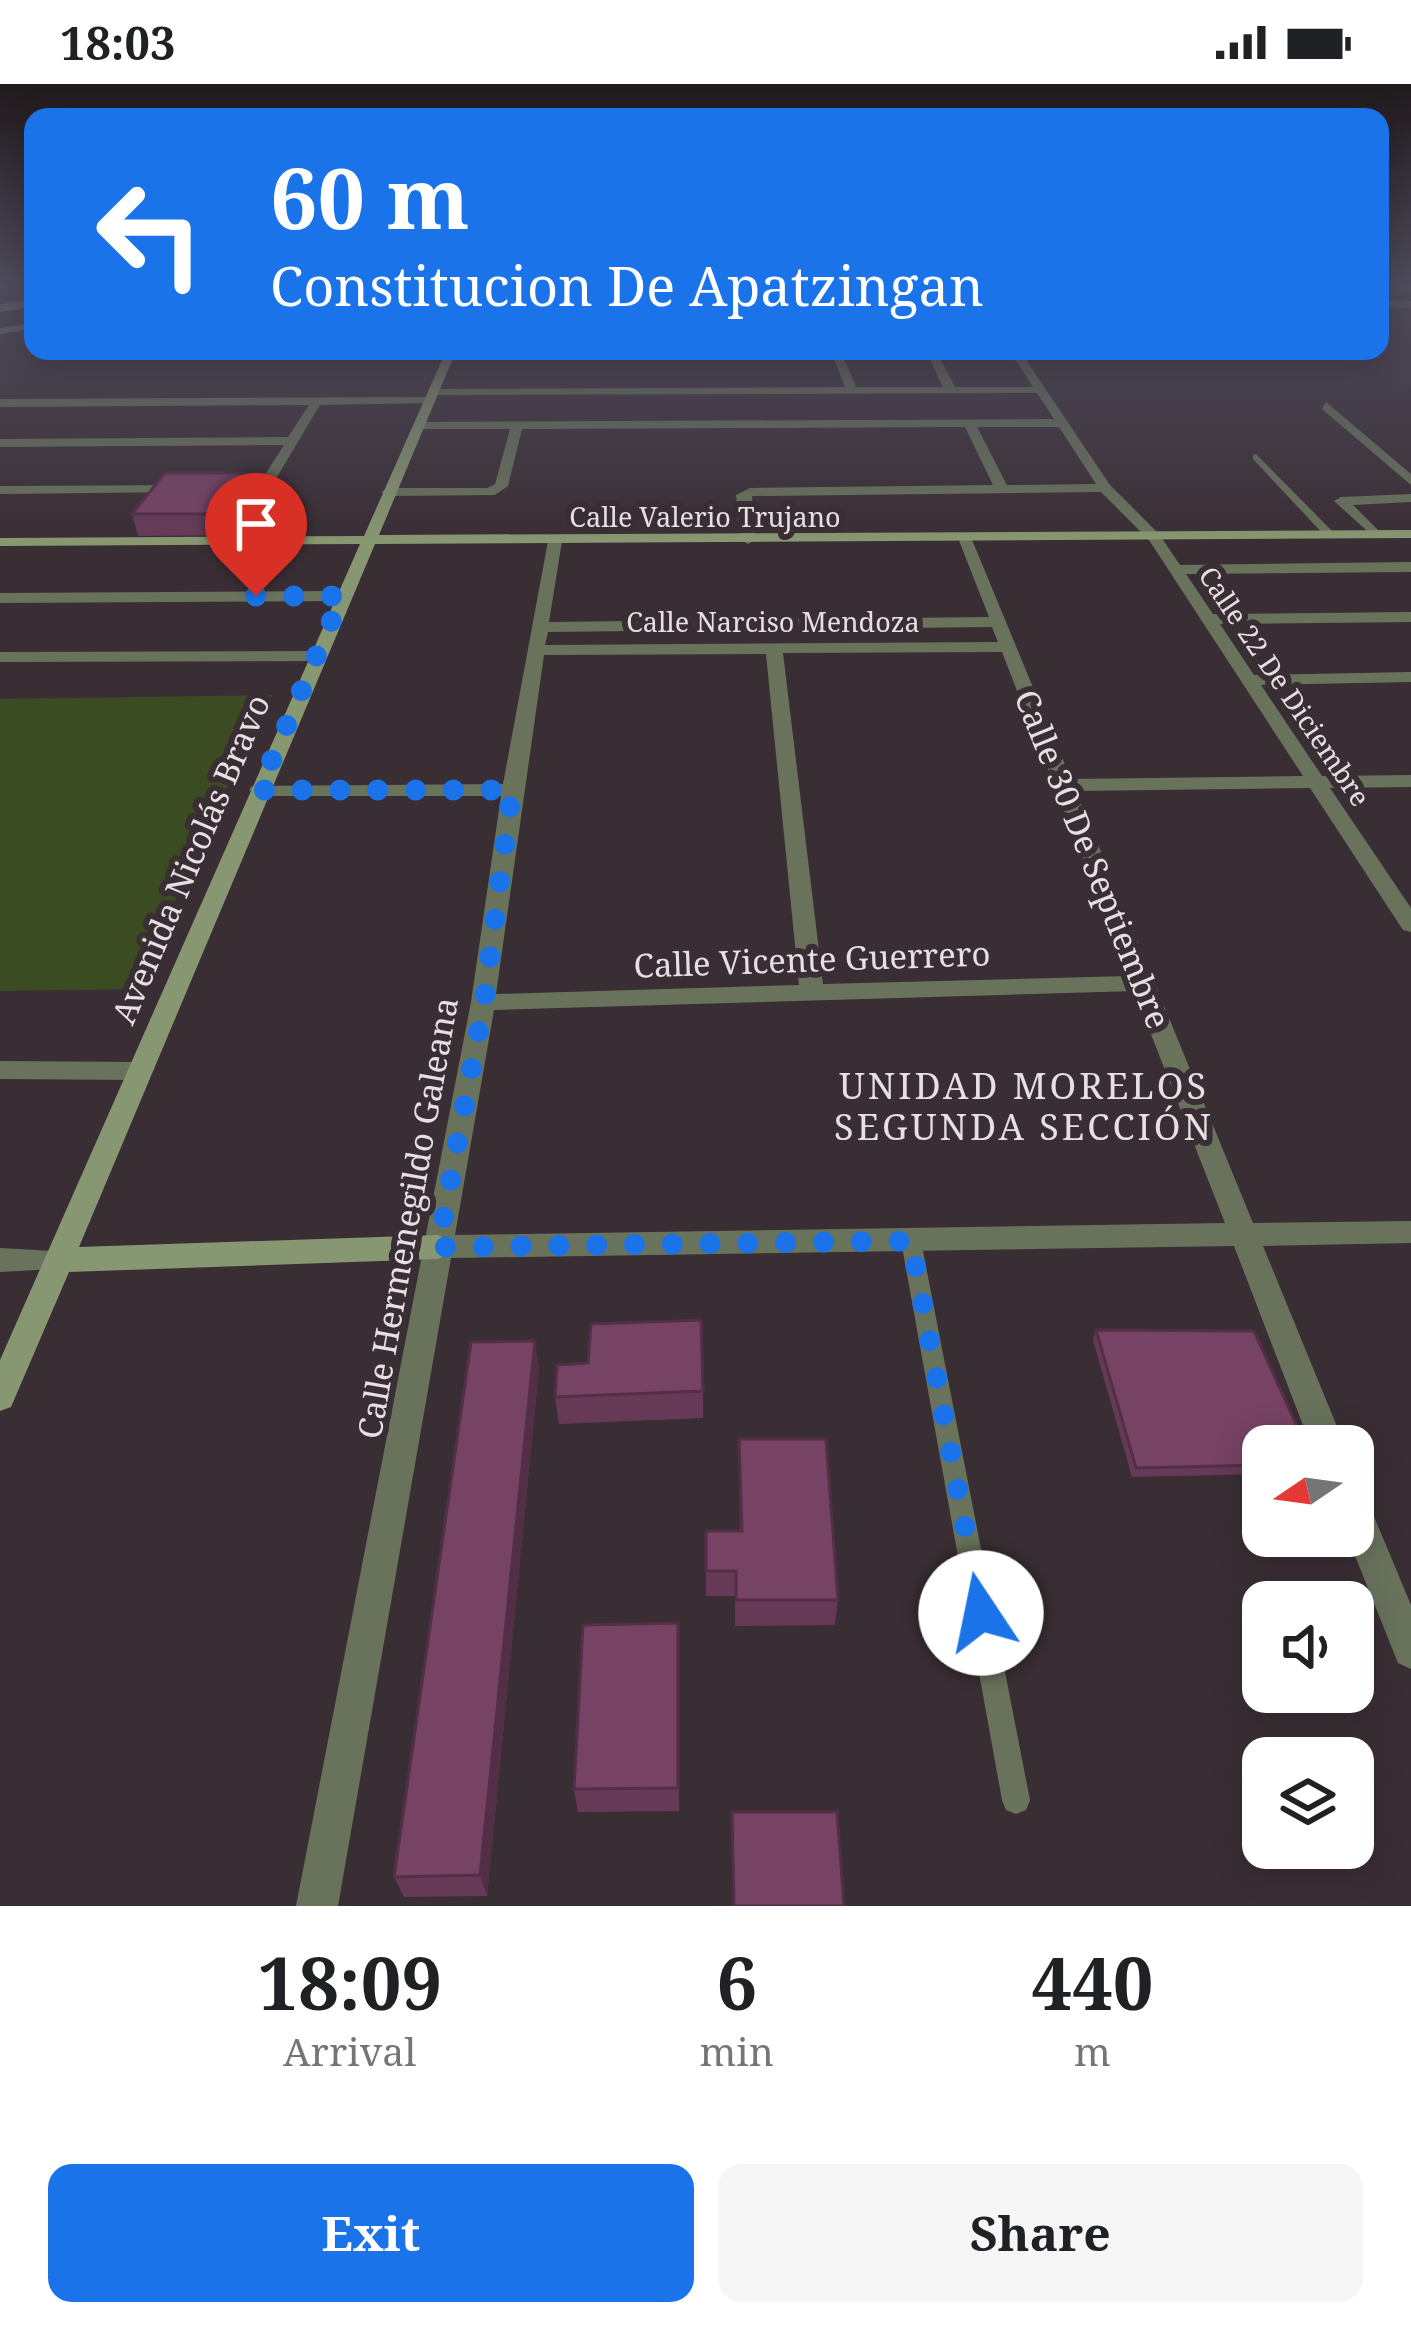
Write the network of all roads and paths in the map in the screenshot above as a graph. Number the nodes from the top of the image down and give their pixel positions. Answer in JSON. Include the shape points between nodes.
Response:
{"nodes":[{"id":1,"x":441,"y":371,"type":"edge"},
{"id":2,"x":524,"y":371,"type":"edge"},
{"id":3,"x":844,"y":371,"type":"edge"},
{"id":4,"x":941,"y":371,"type":"edge"},
{"id":5,"x":1028,"y":371,"type":"edge"},
{"id":6,"x":1040,"y":390,"type":"junction"},
{"id":7,"x":737,"y":391,"type":"junction"},
{"id":8,"x":852,"y":391,"type":"junction"},
{"id":9,"x":951,"y":391,"type":"junction"},
{"id":10,"x":518,"y":392,"type":"junction"},
{"id":11,"x":430,"y":396,"type":"junction"},
{"id":12,"x":317,"y":401,"type":"junction"},
{"id":13,"x":0,"y":403,"type":"edge"},
{"id":14,"x":1326,"y":406,"type":"dead end"},
{"id":15,"x":969,"y":423,"type":"junction"},
{"id":16,"x":1061,"y":423,"type":"junction"},
{"id":17,"x":739,"y":424,"type":"junction"},
{"id":18,"x":417,"y":426,"type":"junction"},
{"id":19,"x":517,"y":426,"type":"junction"},
{"id":20,"x":293,"y":442,"type":"junction"},
{"id":21,"x":0,"y":443,"type":"edge"},
{"id":22,"x":1256,"y":457,"type":"dead end"},
{"id":23,"x":1411,"y":481,"type":"edge"},
{"id":24,"x":207,"y":488,"type":"edge"},
{"id":25,"x":230,"y":488,"type":"edge"},
{"id":26,"x":1105,"y":488,"type":"junction"},
{"id":27,"x":1002,"y":489,"type":"junction"},
{"id":28,"x":0,"y":490,"type":"edge"},
{"id":29,"x":388,"y":492,"type":"junction"},
{"id":30,"x":1411,"y":498,"type":"edge"},
{"id":31,"x":1375,"y":534,"type":"junction"},
{"id":32,"x":1411,"y":534,"type":"edge"},
{"id":33,"x":1330,"y":535,"type":"junction"},
{"id":34,"x":1154,"y":537,"type":"junction"},
{"id":35,"x":965,"y":538,"type":"junction"},
{"id":36,"x":748,"y":540,"type":"junction"},
{"id":37,"x":0,"y":542,"type":"edge"},
{"id":38,"x":555,"y":542,"type":"junction"},
{"id":39,"x":365,"y":543,"type":"junction"},
{"id":40,"x":1411,"y":567,"type":"edge"},
{"id":41,"x":1177,"y":571,"type":"junction"},
{"id":42,"x":342,"y":596,"type":"junction"},
{"id":43,"x":0,"y":598,"type":"edge"},
{"id":44,"x":1411,"y":617,"type":"edge"},
{"id":45,"x":1209,"y":619,"type":"junction"},
{"id":46,"x":999,"y":622,"type":"junction"},
{"id":47,"x":538,"y":639,"type":"junction"},
{"id":48,"x":1009,"y":647,"type":"junction"},
{"id":49,"x":774,"y":648,"type":"junction"},
{"id":50,"x":316,"y":656,"type":"junction"},
{"id":51,"x":0,"y":657,"type":"edge"},
{"id":52,"x":1411,"y":677,"type":"edge"},
{"id":53,"x":1249,"y":680,"type":"junction"},
{"id":54,"x":1317,"y":782,"type":"junction"},
{"id":55,"x":1411,"y":782,"type":"edge"},
{"id":56,"x":1061,"y":785,"type":"junction"},
{"id":57,"x":259,"y":790,"type":"junction"},
{"id":58,"x":512,"y":790,"type":"junction"},
{"id":59,"x":1411,"y":925,"type":"edge"},
{"id":60,"x":1143,"y":983,"type":"junction"},
{"id":61,"x":812,"y":992,"type":"junction"},
{"id":62,"x":484,"y":1002,"type":"junction"},
{"id":63,"x":0,"y":1070,"type":"edge"},
{"id":64,"x":139,"y":1071,"type":"junction"},
{"id":65,"x":1411,"y":1232,"type":"edge"},
{"id":66,"x":1243,"y":1235,"type":"junction"},
{"id":67,"x":911,"y":1241,"type":"junction"},
{"id":68,"x":438,"y":1247,"type":"junction"},
{"id":69,"x":0,"y":1260,"type":"edge"},
{"id":70,"x":60,"y":1260,"type":"junction"},
{"id":71,"x":0,"y":1396,"type":"edge"},
{"id":72,"x":1320,"y":1425,"type":"edge"},
{"id":73,"x":1373,"y":1557,"type":"edge"},
{"id":74,"x":1411,"y":1649,"type":"edge"},
{"id":75,"x":1016,"y":1799,"type":"dead end"},
{"id":76,"x":316,"y":1906,"type":"edge"}],
"edges":[{"from":1,"to":11,"type":"street","name":"Avenida Nicolás Bravo"},
{"from":2,"to":10,"type":"street"},
{"from":3,"to":8,"type":"street"},
{"from":4,"to":9,"type":"street"},
{"from":5,"to":6,"type":"street","name":"Calle 22 De Diciembre"},
{"from":6,"to":9,"type":"street"},
{"from":6,"to":16,"type":"street","name":"Calle 22 De Diciembre"},
{"from":7,"to":8,"type":"street"},
{"from":7,"to":10,"type":"street"},
{"from":7,"to":17,"type":"street"},
{"from":8,"to":9,"type":"street"},
{"from":10,"to":11,"type":"street"},
{"from":11,"to":12,"type":"street"},
{"from":11,"to":18,"type":"street","name":"Avenida Nicolás Bravo"},
{"from":12,"to":13,"type":"street"},
{"from":12,"to":20,"type":"street"},
{"from":14,"to":23,"type":"street"},
{"from":15,"to":16,"type":"street"},
{"from":15,"to":17,"type":"street"},
{"from":15,"to":27,"type":"street"},
{"from":16,"to":26,"type":"street","name":"Calle 22 De Diciembre"},
{"from":17,"to":19,"type":"street"},
{"from":18,"to":19,"type":"street"},
{"from":18,"to":29,"type":"street","name":"Avenida Nicolás Bravo"},
{"from":19,"to":29,"type":"street","via":[[501,486],[490,492]]},
{"from":20,"to":21,"type":"street"},
{"from":20,"to":25,"type":"street","via":[[266,484]]},
{"from":22,"to":33,"type":"lane"},
{"from":24,"to":28,"type":"street"},
{"from":26,"to":27,"type":"street"},
{"from":26,"to":34,"type":"street","name":"Calle 22 De Diciembre"},
{"from":27,"to":36,"type":"street","via":[[750,492],[743,495]]},
{"from":29,"to":39,"type":"street","name":"Avenida Nicolás Bravo"},
{"from":30,"to":31,"type":"street","via":[[1341,501]]},
{"from":31,"to":32,"type":"street","name":"Calle Valerio Trujano"},
{"from":31,"to":33,"type":"street","name":"Calle Valerio Trujano"},
{"from":33,"to":34,"type":"street","name":"Calle Valerio Trujano"},
{"from":34,"to":35,"type":"street","name":"Calle Valerio Trujano"},
{"from":34,"to":41,"type":"street","name":"Calle 22 De Diciembre"},
{"from":35,"to":36,"type":"street","name":"Calle Valerio Trujano"},
{"from":35,"to":46,"type":"street","name":"Calle 30 De Septiembre"},
{"from":36,"to":38,"type":"street","name":"Calle Valerio Trujano"},
{"from":37,"to":39,"type":"street","name":"Calle Valerio Trujano"},
{"from":38,"to":39,"type":"street","name":"Calle Valerio Trujano"},
{"from":38,"to":47,"type":"street","name":"Calle Hermenegildo Galeana"},
{"from":39,"to":42,"type":"street","name":"Avenida Nicolás Bravo"},
{"from":40,"to":41,"type":"street"},
{"from":41,"to":45,"type":"street","name":"Calle 22 De Diciembre"},
{"from":42,"to":43,"type":"street"},
{"from":42,"to":50,"type":"street","name":"Avenida Nicolás Bravo"},
{"from":44,"to":45,"type":"street"},
{"from":45,"to":53,"type":"street","name":"Calle 22 De Diciembre"},
{"from":46,"to":47,"type":"street","name":"Calle Narciso Mendoza"},
{"from":46,"to":48,"type":"street","name":"Calle 30 De Septiembre"},
{"from":47,"to":49,"type":"street","name":"Calle Narciso Mendoza"},
{"from":47,"to":58,"type":"street","name":"Calle Hermenegildo Galeana"},
{"from":48,"to":49,"type":"street","name":"Calle Narciso Mendoza"},
{"from":48,"to":56,"type":"street","name":"Calle 30 De Septiembre"},
{"from":49,"to":61,"type":"street"},
{"from":50,"to":51,"type":"street"},
{"from":50,"to":57,"type":"street","name":"Avenida Nicolás Bravo"},
{"from":52,"to":53,"type":"street"},
{"from":53,"to":54,"type":"street","name":"Calle 22 De Diciembre"},
{"from":54,"to":55,"type":"street"},
{"from":54,"to":56,"type":"street"},
{"from":54,"to":59,"type":"street","name":"Calle 22 De Diciembre"},
{"from":56,"to":60,"type":"street","name":"Calle 30 De Septiembre"},
{"from":57,"to":58,"type":"street"},
{"from":57,"to":64,"type":"street","name":"Avenida Nicolás Bravo"},
{"from":58,"to":62,"type":"street","name":"Calle Hermenegildo Galeana"},
{"from":60,"to":61,"type":"street","name":"Calle Vicente Guerrero"},
{"from":60,"to":66,"type":"street","name":"Calle 30 De Septiembre"},
{"from":61,"to":62,"type":"street","name":"Calle Vicente Guerrero"},
{"from":62,"to":68,"type":"street","name":"Calle Hermenegildo Galeana"},
{"from":63,"to":64,"type":"street"},
{"from":64,"to":70,"type":"street","name":"Avenida Nicolás Bravo"},
{"from":65,"to":66,"type":"street"},
{"from":66,"to":67,"type":"street"},
{"from":66,"to":72,"type":"street","name":"Calle 30 De Septiembre"},
{"from":67,"to":68,"type":"street"},
{"from":67,"to":75,"type":"lane"},
{"from":68,"to":70,"type":"street"},
{"from":68,"to":76,"type":"street","name":"Calle Hermenegildo Galeana"},
{"from":69,"to":70,"type":"street"},
{"from":70,"to":71,"type":"street","name":"Avenida Nicolás Bravo"},
{"from":73,"to":74,"type":"street"}]}
